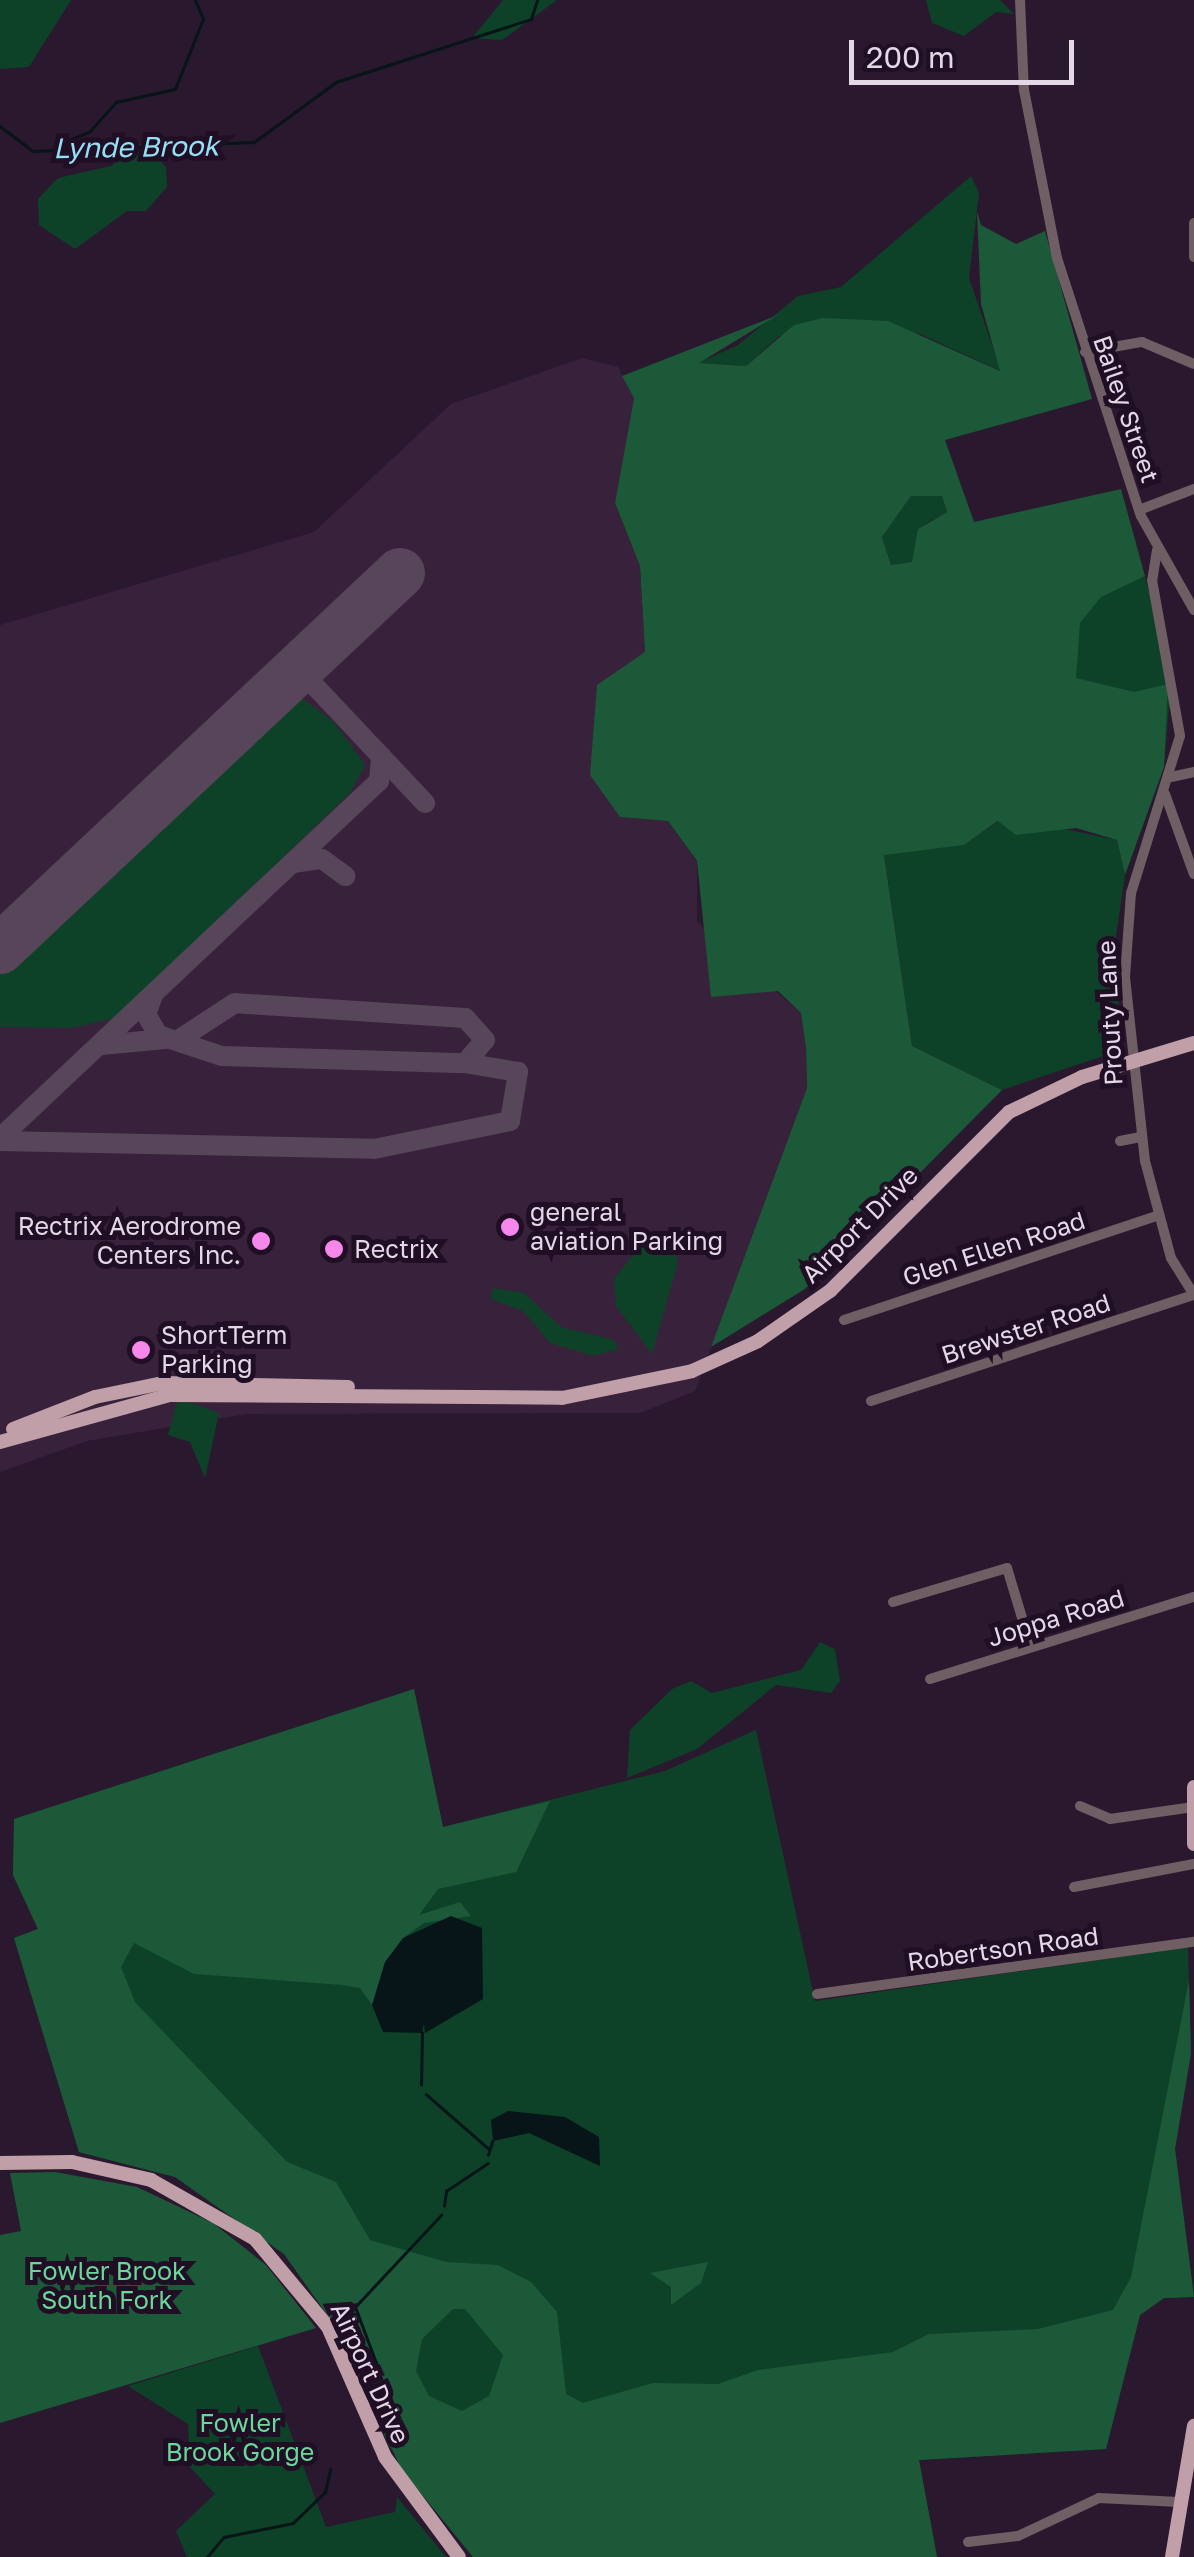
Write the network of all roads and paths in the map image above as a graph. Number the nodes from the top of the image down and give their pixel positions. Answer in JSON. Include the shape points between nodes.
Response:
{"nodes":[{"id":1,"x":1020,"y":0,"type":"edge"},
{"id":2,"x":1194,"y":224,"type":"edge"},
{"id":3,"x":1194,"y":257,"type":"edge"},
{"id":4,"x":1085,"y":352,"type":"junction"},
{"id":5,"x":1194,"y":364,"type":"edge"},
{"id":6,"x":1194,"y":489,"type":"edge"},
{"id":7,"x":1139,"y":510,"type":"junction"},
{"id":8,"x":1157,"y":550,"type":"junction"},
{"id":9,"x":1194,"y":585,"type":"edge"},
{"id":10,"x":1181,"y":590,"type":"junction"},
{"id":11,"x":1194,"y":610,"type":"edge"},
{"id":12,"x":1194,"y":772,"type":"edge"},
{"id":13,"x":1171,"y":777,"type":"junction"},
{"id":14,"x":1165,"y":794,"type":"junction"},
{"id":15,"x":1194,"y":874,"type":"edge"},
{"id":16,"x":1194,"y":1043,"type":"edge"},
{"id":17,"x":1132,"y":1062,"type":"junction"},
{"id":18,"x":1141,"y":1137,"type":"junction"},
{"id":19,"x":1120,"y":1141,"type":"dead end"},
{"id":20,"x":1158,"y":1216,"type":"junction"},
{"id":21,"x":1194,"y":1295,"type":"edge"},
{"id":22,"x":844,"y":1320,"type":"dead end"},
{"id":23,"x":870,"y":1401,"type":"dead end"},
{"id":24,"x":0,"y":1439,"type":"edge"},
{"id":25,"x":1194,"y":1597,"type":"edge"},
{"id":26,"x":893,"y":1602,"type":"dead end"},
{"id":27,"x":1030,"y":1644,"type":"junction"},
{"id":28,"x":930,"y":1679,"type":"dead end"},
{"id":29,"x":1194,"y":1788,"type":"edge"},
{"id":30,"x":1080,"y":1806,"type":"dead end"},
{"id":31,"x":1193,"y":1807,"type":"edge"},
{"id":32,"x":1194,"y":1844,"type":"edge"},
{"id":33,"x":1194,"y":1864,"type":"edge"},
{"id":34,"x":1074,"y":1887,"type":"dead end"},
{"id":35,"x":1194,"y":1942,"type":"edge"},
{"id":36,"x":817,"y":1994,"type":"dead end"},
{"id":37,"x":0,"y":2163,"type":"edge"},
{"id":38,"x":1194,"y":2426,"type":"edge"},
{"id":39,"x":1179,"y":2502,"type":"junction"},
{"id":40,"x":968,"y":2542,"type":"dead end"},
{"id":41,"x":459,"y":2557,"type":"edge"},
{"id":42,"x":1172,"y":2557,"type":"edge"}],
"edges":[{"from":1,"to":4,"type":"street","name":"Bailey Street","via":[[1046,210]]},
{"from":2,"to":3,"type":"street"},
{"from":4,"to":5,"type":"street","via":[[1142,342]]},
{"from":4,"to":7,"type":"street","name":"Bailey Street"},
{"from":6,"to":7,"type":"street"},
{"from":7,"to":8,"type":"street","name":"Bailey Street"},
{"from":8,"to":10,"type":"street","name":"Bailey Street"},
{"from":8,"to":13,"type":"street","name":"Prouty Lane","via":[[1152,580],[1180,710]]},
{"from":9,"to":10,"type":"street"},
{"from":10,"to":11,"type":"street","name":"Bailey Street"},
{"from":12,"to":13,"type":"street"},
{"from":13,"to":14,"type":"street","name":"Prouty Lane"},
{"from":14,"to":15,"type":"street"},
{"from":14,"to":17,"type":"street","name":"Prouty Lane","via":[[1127,920]]},
{"from":16,"to":17,"type":"main road","name":"Airport Drive"},
{"from":17,"to":18,"type":"street","name":"Prouty Lane"},
{"from":17,"to":24,"type":"main road","name":"Airport Drive","via":[[998,1119],[845,1278],[758,1341],[692,1370],[597,1394],[170,1394]]},
{"from":18,"to":19,"type":"street"},
{"from":18,"to":20,"type":"street","name":"Prouty Lane"},
{"from":20,"to":21,"type":"street","name":"Prouty Lane"},
{"from":20,"to":22,"type":"street","name":"Glen Ellen Road"},
{"from":21,"to":23,"type":"street","name":"Brewster Road"},
{"from":25,"to":27,"type":"street","name":"Joppa Road"},
{"from":26,"to":27,"type":"street","via":[[1007,1568]]},
{"from":27,"to":28,"type":"street","name":"Joppa Road"},
{"from":29,"to":31,"type":"main road"},
{"from":30,"to":31,"type":"street","via":[[1110,1819]]},
{"from":31,"to":32,"type":"main road"},
{"from":33,"to":34,"type":"street"},
{"from":35,"to":36,"type":"street","name":"Robertson Road"},
{"from":37,"to":41,"type":"main road","name":"Airport Drive","via":[[72,2162],[151,2180],[256,2240],[328,2327],[385,2457]]},
{"from":38,"to":39,"type":"main road"},
{"from":39,"to":40,"type":"street","via":[[1099,2498],[1018,2536]]},
{"from":39,"to":42,"type":"main road"}]}
